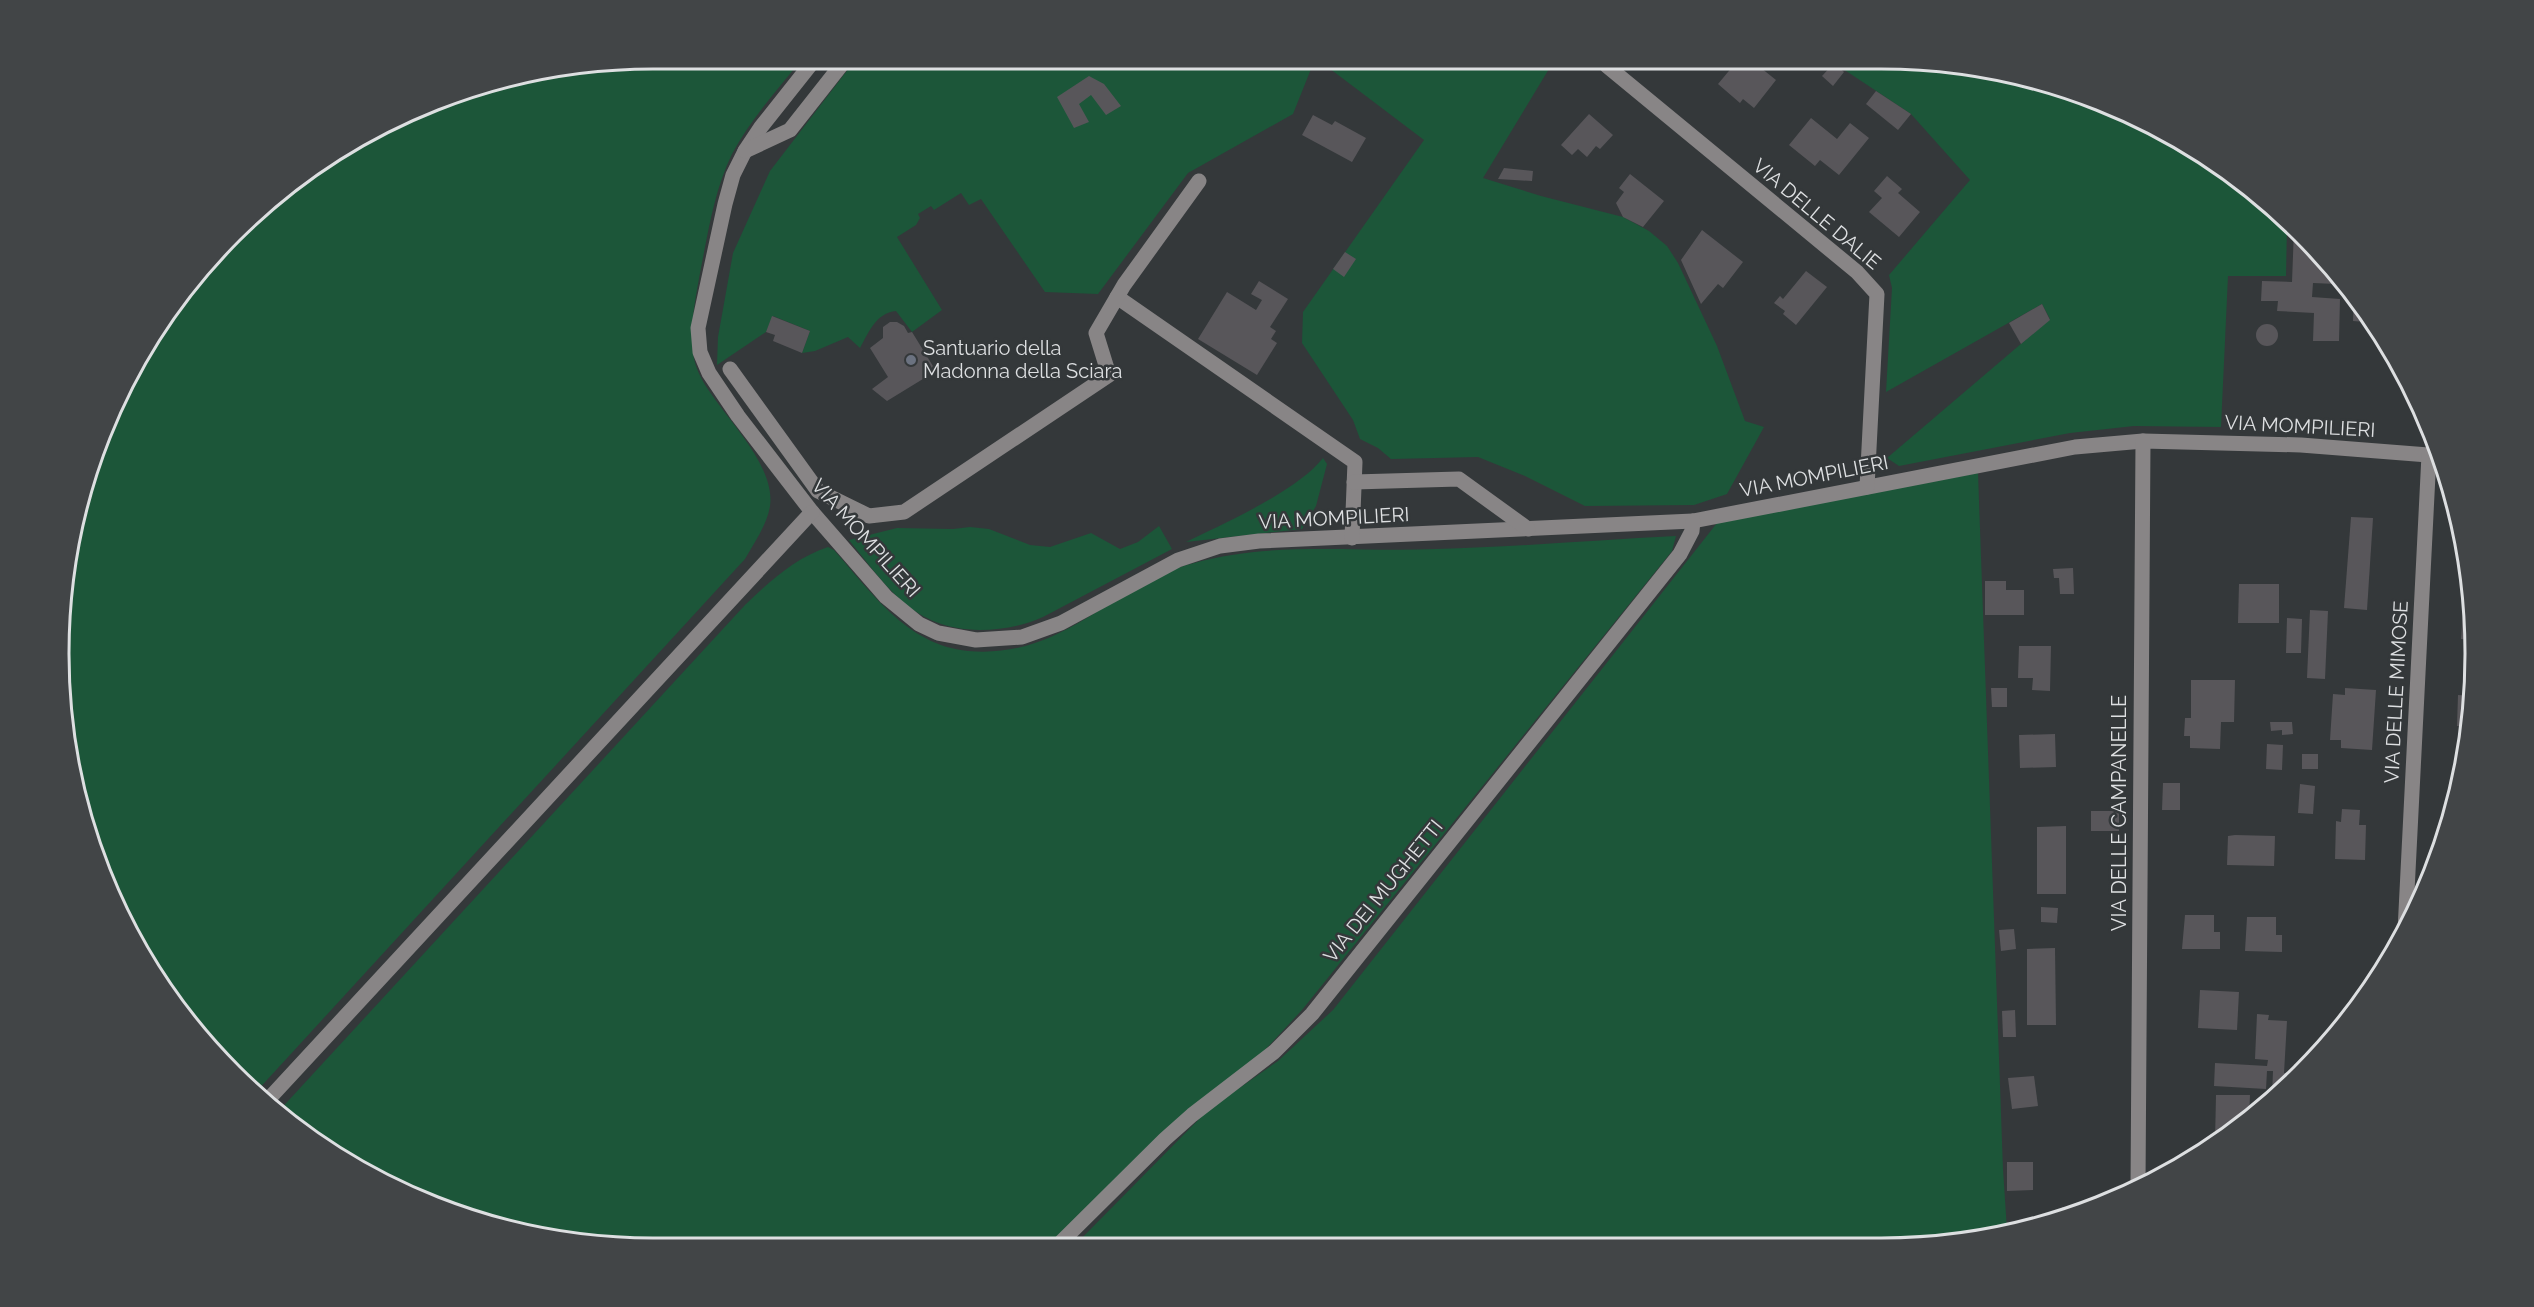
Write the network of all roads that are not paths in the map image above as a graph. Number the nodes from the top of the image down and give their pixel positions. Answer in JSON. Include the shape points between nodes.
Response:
{"nodes":[{"id":1,"x":807,"y":69,"type":"edge"},
{"id":2,"x":838,"y":69,"type":"edge"},
{"id":3,"x":1611,"y":69,"type":"edge"},
{"id":4,"x":745,"y":151,"type":"junction"},
{"id":5,"x":1199,"y":181,"type":"dead end"},
{"id":6,"x":1117,"y":297,"type":"junction"},
{"id":7,"x":730,"y":369,"type":"dead end"},
{"id":8,"x":2143,"y":441,"type":"junction"},
{"id":9,"x":2430,"y":456,"type":"edge"},
{"id":10,"x":2434,"y":467,"type":"edge"},
{"id":11,"x":1354,"y":482,"type":"junction"},
{"id":12,"x":1867,"y":487,"type":"junction"},
{"id":13,"x":812,"y":512,"type":"junction"},
{"id":14,"x":1693,"y":521,"type":"junction"},
{"id":15,"x":1528,"y":529,"type":"junction"},
{"id":16,"x":1352,"y":538,"type":"junction"},
{"id":17,"x":2406,"y":909,"type":"edge"},
{"id":18,"x":272,"y":1096,"type":"edge"},
{"id":19,"x":2138,"y":1178,"type":"edge"},
{"id":20,"x":1065,"y":1238,"type":"edge"}],
"edges":[{"from":1,"to":4,"type":"street","name":"VIA MOMPILIERI"},
{"from":2,"to":4,"type":"street","via":[[790,130]]},
{"from":3,"to":12,"type":"street","name":"VIA DELLE DALIE","via":[[1857,272],[1877,294]]},
{"from":4,"to":13,"type":"street","name":"VIA MOMPILIERI","via":[[725,204],[698,328],[700,352],[732,407]]},
{"from":5,"to":6,"type":"street"},
{"from":6,"to":7,"type":"street","via":[[1096,333],[1108,375],[904,512],[868,516],[818,491]]},
{"from":6,"to":11,"type":"street","via":[[1355,462]]},
{"from":8,"to":9,"type":"street","name":"VIA MOMPILIERI","via":[[2301,445]]},
{"from":8,"to":12,"type":"street","name":"VIA MOMPILIERI","via":[[2075,447]]},
{"from":8,"to":19,"type":"street","name":"VIA DELLE CAMPANELLE"},
{"from":10,"to":17,"type":"street","name":"VIA DELLE MIMOSE"},
{"from":11,"to":15,"type":"street","via":[[1459,479]]},
{"from":11,"to":16,"type":"street"},
{"from":12,"to":14,"type":"street","name":"VIA MOMPILIERI"},
{"from":13,"to":16,"type":"street","name":"VIA MOMPILIERI","via":[[901,611],[938,633],[976,640],[1022,637],[1043,631],[1178,560],[1220,546]]},
{"from":13,"to":18,"type":"street"},
{"from":14,"to":15,"type":"street","name":"VIA MOMPILIERI"},
{"from":14,"to":20,"type":"street","name":"VIA DEI MUGHETTI","via":[[1680,554],[1312,1014],[1274,1052],[1192,1114]]},
{"from":15,"to":16,"type":"street","name":"VIA MOMPILIERI"}]}
